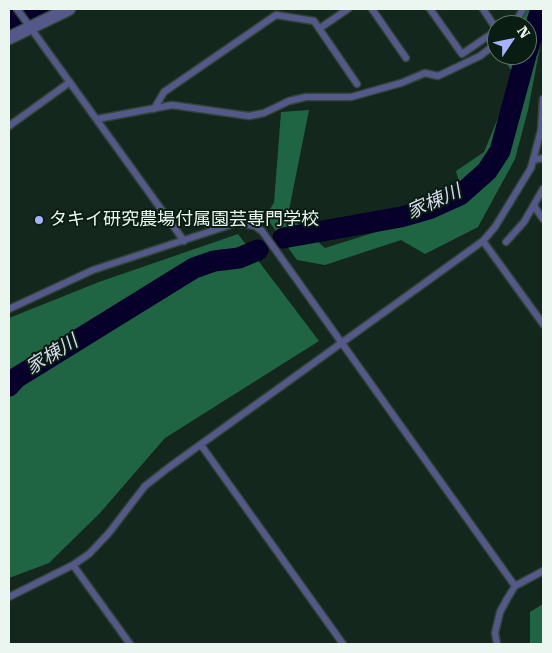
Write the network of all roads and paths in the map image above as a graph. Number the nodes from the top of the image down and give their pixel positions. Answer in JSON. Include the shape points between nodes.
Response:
{"nodes":[{"id":1,"x":17,"y":9,"type":"edge"},
{"id":2,"x":69,"y":9,"type":"edge"},
{"id":3,"x":348,"y":9,"type":"edge"},
{"id":4,"x":372,"y":9,"type":"edge"},
{"id":5,"x":430,"y":9,"type":"edge"},
{"id":6,"x":483,"y":9,"type":"edge"},
{"id":7,"x":30,"y":28,"type":"junction"},
{"id":8,"x":320,"y":28,"type":"junction"},
{"id":9,"x":9,"y":38,"type":"edge"},
{"id":10,"x":487,"y":51,"type":"edge"},
{"id":11,"x":406,"y":58,"type":"dead end"},
{"id":12,"x":70,"y":82,"type":"junction"},
{"id":13,"x":357,"y":84,"type":"dead end"},
{"id":14,"x":543,"y":98,"type":"edge"},
{"id":15,"x":154,"y":109,"type":"junction"},
{"id":16,"x":97,"y":119,"type":"junction"},
{"id":17,"x":9,"y":126,"type":"edge"},
{"id":18,"x":543,"y":158,"type":"edge"},
{"id":19,"x":533,"y":160,"type":"junction"},
{"id":20,"x":543,"y":189,"type":"edge"},
{"id":21,"x":534,"y":206,"type":"junction"},
{"id":22,"x":543,"y":219,"type":"edge"},
{"id":23,"x":184,"y":241,"type":"junction"},
{"id":24,"x":483,"y":241,"type":"junction"},
{"id":25,"x":506,"y":242,"type":"dead end"},
{"id":26,"x":9,"y":309,"type":"edge"},
{"id":27,"x":543,"y":324,"type":"edge"},
{"id":28,"x":342,"y":345,"type":"junction"},
{"id":29,"x":201,"y":445,"type":"junction"},
{"id":30,"x":74,"y":565,"type":"junction"},
{"id":31,"x":543,"y":571,"type":"edge"},
{"id":32,"x":516,"y":586,"type":"junction"},
{"id":33,"x":9,"y":597,"type":"edge"},
{"id":34,"x":130,"y":644,"type":"edge"},
{"id":35,"x":343,"y":644,"type":"edge"},
{"id":36,"x":497,"y":644,"type":"edge"}],
"edges":[{"from":1,"to":7,"type":"lane"},
{"from":2,"to":7,"type":"street"},
{"from":3,"to":8,"type":"lane"},
{"from":4,"to":11,"type":"lane"},
{"from":5,"to":6,"type":"lane","via":[[462,54],[497,30]]},
{"from":7,"to":9,"type":"street"},
{"from":7,"to":12,"type":"lane"},
{"from":8,"to":13,"type":"lane"},
{"from":8,"to":15,"type":"lane","via":[[314,21],[276,15],[164,92]]},
{"from":10,"to":15,"type":"lane","via":[[438,76],[425,73],[350,97],[306,97],[256,115],[172,105]]},
{"from":12,"to":16,"type":"lane"},
{"from":12,"to":17,"type":"lane"},
{"from":14,"to":19,"type":"lane","via":[[541,130]]},
{"from":15,"to":16,"type":"lane"},
{"from":16,"to":23,"type":"lane"},
{"from":18,"to":19,"type":"lane"},
{"from":19,"to":24,"type":"lane","via":[[495,227]]},
{"from":20,"to":21,"type":"lane"},
{"from":21,"to":22,"type":"lane"},
{"from":21,"to":25,"type":"lane"},
{"from":23,"to":26,"type":"lane","via":[[93,270]]},
{"from":23,"to":28,"type":"lane","via":[[236,223],[255,226],[262,231]]},
{"from":24,"to":27,"type":"lane"},
{"from":24,"to":28,"type":"lane"},
{"from":28,"to":29,"type":"lane"},
{"from":28,"to":32,"type":"lane"},
{"from":29,"to":30,"type":"lane","via":[[145,486],[108,534]]},
{"from":29,"to":35,"type":"lane"},
{"from":30,"to":33,"type":"lane"},
{"from":30,"to":34,"type":"lane"},
{"from":31,"to":32,"type":"lane"},
{"from":32,"to":36,"type":"lane","via":[[500,612],[495,633]]}]}
